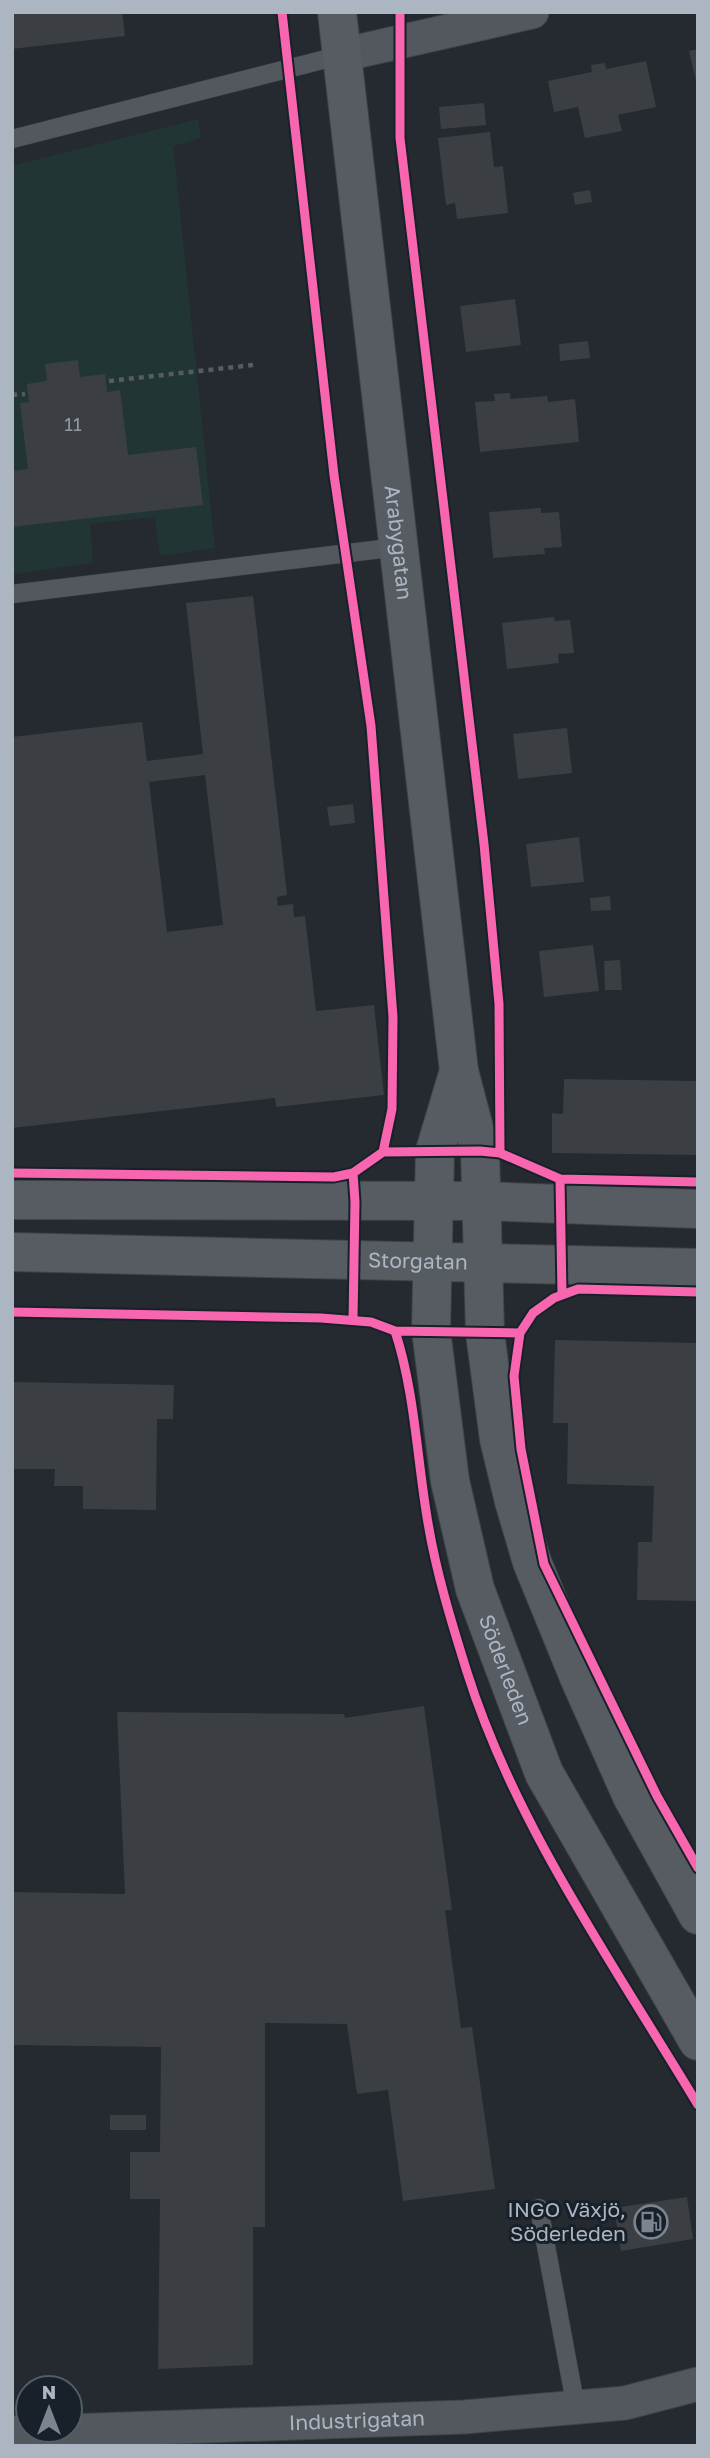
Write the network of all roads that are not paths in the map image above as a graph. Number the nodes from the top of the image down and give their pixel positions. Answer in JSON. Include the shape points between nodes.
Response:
{"nodes":[{"id":1,"x":337,"y":12,"type":"edge"},
{"id":2,"x":532,"y":12,"type":"edge"},
{"id":3,"x":342,"y":55,"type":"junction"},
{"id":4,"x":12,"y":139,"type":"edge"},
{"id":5,"x":398,"y":547,"type":"junction"},
{"id":6,"x":12,"y":594,"type":"edge"},
{"id":7,"x":460,"y":1071,"type":"junction"},
{"id":8,"x":12,"y":1200,"type":"edge"},
{"id":9,"x":432,"y":1201,"type":"junction"},
{"id":10,"x":481,"y":1201,"type":"junction"},
{"id":11,"x":698,"y":1209,"type":"edge"},
{"id":12,"x":12,"y":1252,"type":"edge"},
{"id":13,"x":433,"y":1262,"type":"junction"},
{"id":14,"x":483,"y":1265,"type":"junction"},
{"id":15,"x":698,"y":1268,"type":"edge"},
{"id":16,"x":698,"y":1915,"type":"edge"},
{"id":17,"x":698,"y":2041,"type":"edge"},
{"id":18,"x":539,"y":2207,"type":"dead end"},
{"id":19,"x":698,"y":2384,"type":"edge"},
{"id":20,"x":576,"y":2408,"type":"junction"},
{"id":21,"x":12,"y":2433,"type":"edge"}],
"edges":[{"from":1,"to":3,"type":"street","name":"Arabygatan"},
{"from":2,"to":3,"type":"street"},
{"from":3,"to":4,"type":"lane"},
{"from":3,"to":5,"type":"street","name":"Arabygatan"},
{"from":5,"to":6,"type":"lane"},
{"from":5,"to":7,"type":"street","name":"Arabygatan"},
{"from":7,"to":9,"type":"street","name":"Arabygatan","via":[[435,1151]]},
{"from":7,"to":10,"type":"street","name":"Arabygatan","via":[[480,1151]]},
{"from":8,"to":9,"type":"street"},
{"from":9,"to":10,"type":"street"},
{"from":9,"to":13,"type":"street","name":"Arabygatan"},
{"from":10,"to":11,"type":"street"},
{"from":10,"to":14,"type":"street","name":"Arabygatan"},
{"from":12,"to":13,"type":"street","name":"Storgatan"},
{"from":13,"to":14,"type":"street","name":"Storgatan"},
{"from":13,"to":17,"type":"street","name":"Söderleden","via":[[431,1330],[441,1433],[460,1529],[493,1645],[544,1773]]},
{"from":14,"to":15,"type":"street","name":"Storgatan"},
{"from":14,"to":16,"type":"street","via":[[485,1333],[499,1439],[532,1562],[632,1796]]},
{"from":18,"to":20,"type":"lane"},
{"from":19,"to":20,"type":"street","name":"Industrigatan","via":[[653,2398]]},
{"from":20,"to":21,"type":"street","name":"Industrigatan","via":[[370,2421]]}]}
